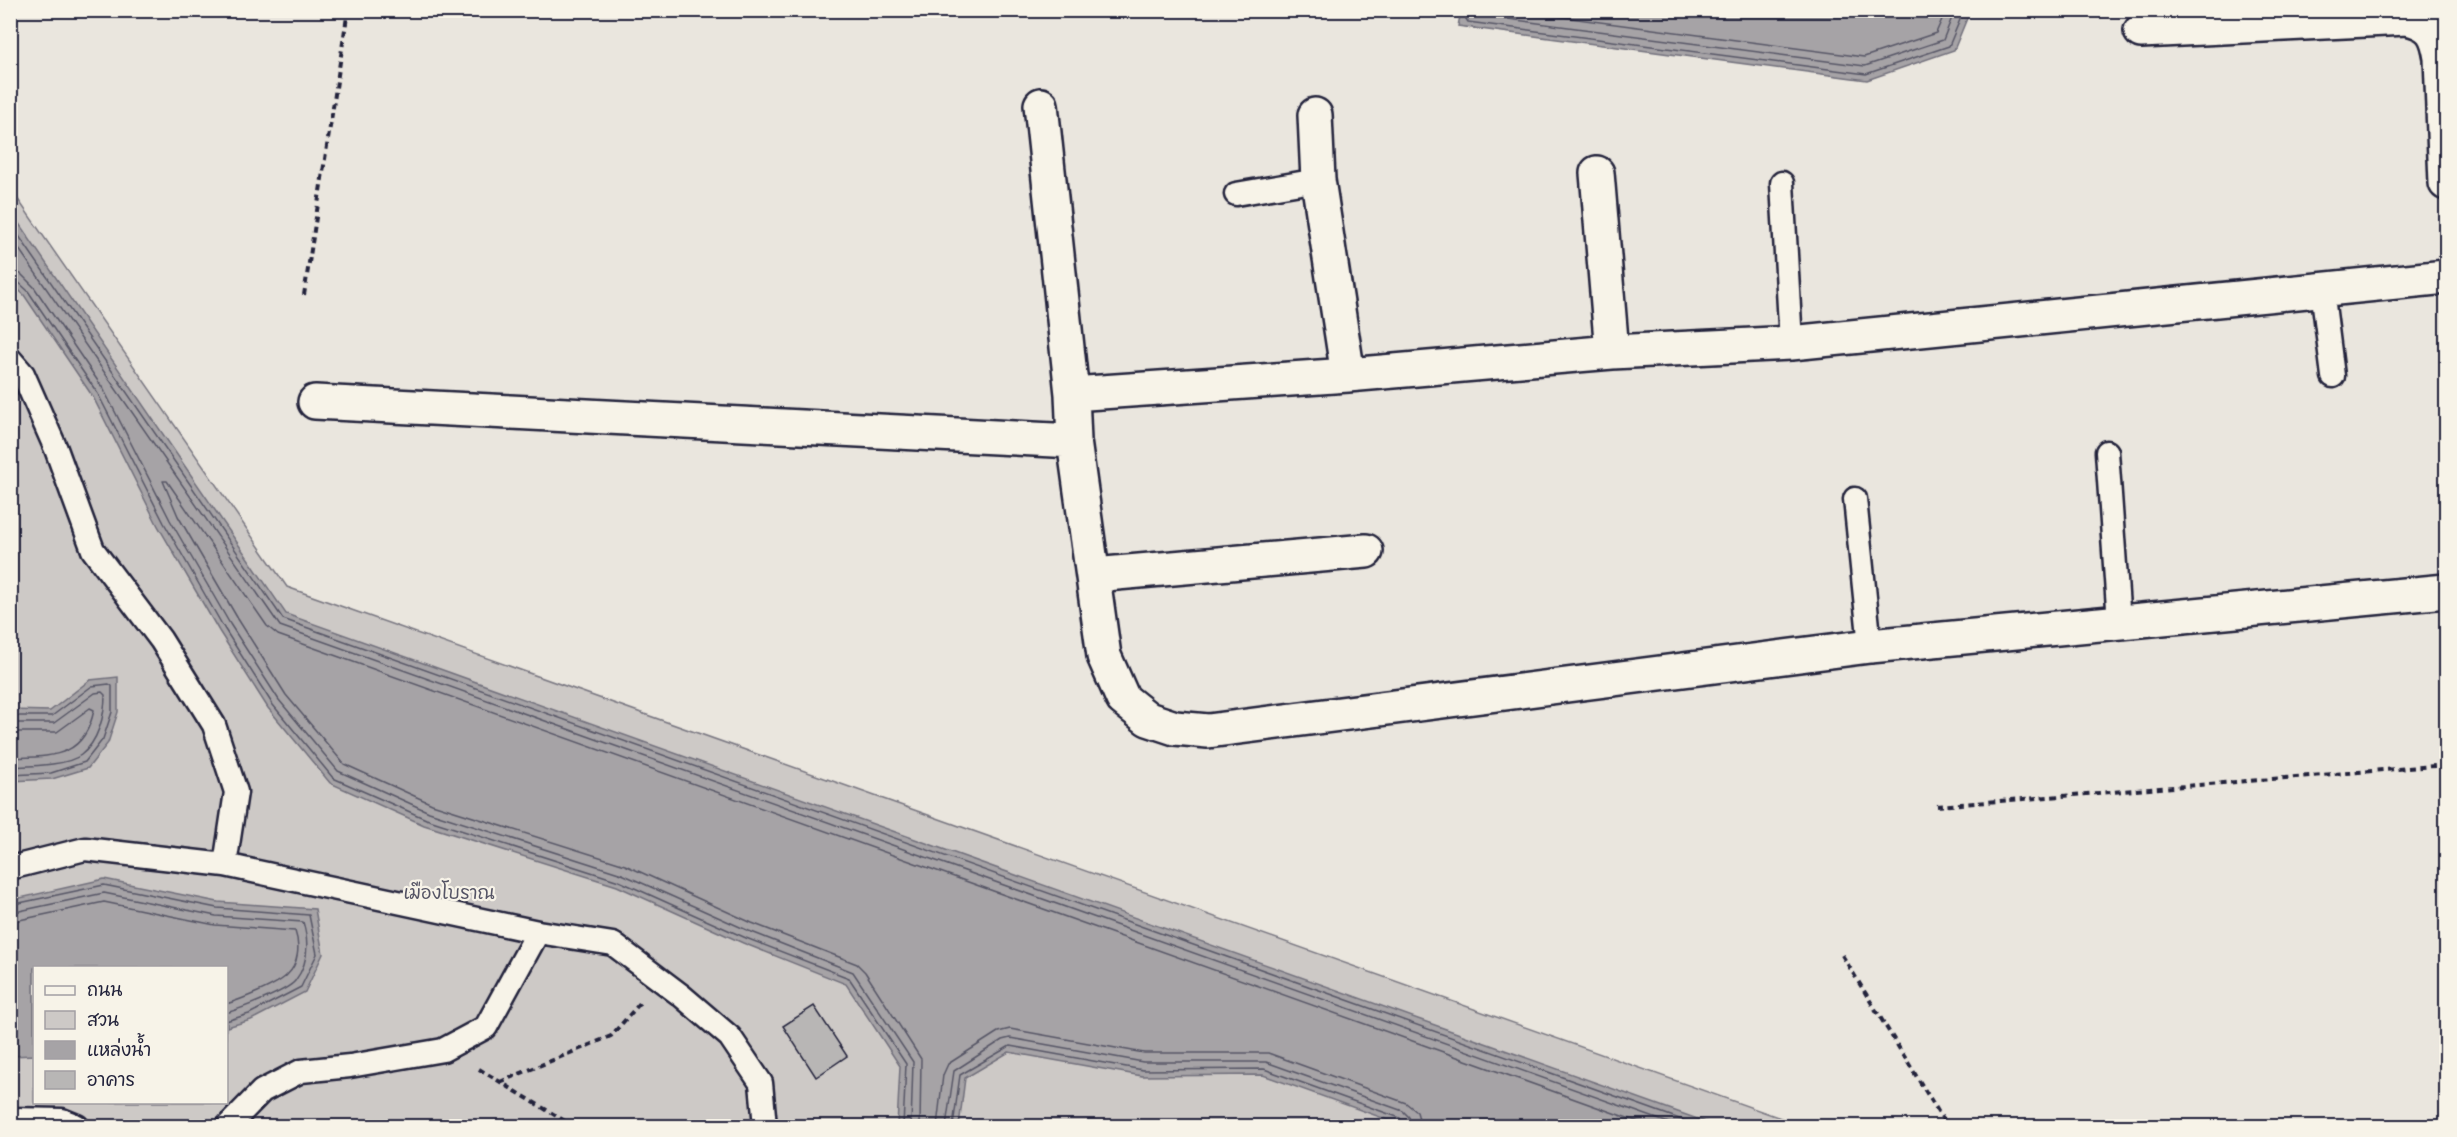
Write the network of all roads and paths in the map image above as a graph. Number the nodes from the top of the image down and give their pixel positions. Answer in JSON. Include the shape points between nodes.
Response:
{"nodes":[{"id":1,"x":348,"y":10,"type":"edge"},
{"id":2,"x":2383,"y":15,"type":"edge"},
{"id":3,"x":2198,"y":19,"type":"edge"},
{"id":4,"x":2142,"y":31,"type":"dead end"},
{"id":5,"x":2444,"y":58,"type":"edge"},
{"id":6,"x":1041,"y":105,"type":"dead end"},
{"id":7,"x":1315,"y":114,"type":"dead end"},
{"id":8,"x":1597,"y":173,"type":"dead end"},
{"id":9,"x":1318,"y":180,"type":"junction"},
{"id":10,"x":1782,"y":183,"type":"dead end"},
{"id":11,"x":2446,"y":183,"type":"edge"},
{"id":12,"x":1236,"y":194,"type":"dead end"},
{"id":13,"x":2446,"y":277,"type":"edge"},
{"id":14,"x":2322,"y":289,"type":"junction"},
{"id":15,"x":304,"y":295,"type":"dead end"},
{"id":16,"x":1791,"y":343,"type":"junction"},
{"id":17,"x":1612,"y":352,"type":"junction"},
{"id":18,"x":10,"y":359,"type":"edge"},
{"id":19,"x":1348,"y":375,"type":"junction"},
{"id":20,"x":2333,"y":376,"type":"dead end"},
{"id":21,"x":1071,"y":394,"type":"junction"},
{"id":22,"x":315,"y":402,"type":"dead end"},
{"id":23,"x":1074,"y":441,"type":"junction"},
{"id":24,"x":2108,"y":452,"type":"dead end"},
{"id":25,"x":1855,"y":499,"type":"dead end"},
{"id":26,"x":1366,"y":550,"type":"dead end"},
{"id":27,"x":1094,"y":574,"type":"junction"},
{"id":28,"x":2446,"y":591,"type":"edge"},
{"id":29,"x":2119,"y":622,"type":"junction"},
{"id":30,"x":1870,"y":646,"type":"junction"},
{"id":31,"x":2446,"y":765,"type":"edge"},
{"id":32,"x":1937,"y":806,"type":"dead end"},
{"id":33,"x":225,"y":865,"type":"junction"},
{"id":34,"x":10,"y":868,"type":"edge"},
{"id":35,"x":538,"y":932,"type":"junction"},
{"id":36,"x":1842,"y":955,"type":"dead end"},
{"id":37,"x":661,"y":980,"type":"junction"},
{"id":38,"x":443,"y":1050,"type":"junction"},
{"id":39,"x":500,"y":1082,"type":"junction"},
{"id":40,"x":10,"y":1119,"type":"edge"},
{"id":41,"x":77,"y":1126,"type":"edge"},
{"id":42,"x":228,"y":1126,"type":"edge"},
{"id":43,"x":573,"y":1126,"type":"edge"},
{"id":44,"x":765,"y":1126,"type":"edge"},
{"id":45,"x":1947,"y":1126,"type":"edge"}],
"edges":[{"from":1,"to":15,"type":"path"},
{"from":2,"to":3,"type":"street"},
{"from":2,"to":5,"type":"street","via":[[2421,21],[2439,41]]},
{"from":3,"to":4,"type":"street"},
{"from":5,"to":11,"type":"street"},
{"from":6,"to":21,"type":"street"},
{"from":7,"to":9,"type":"street"},
{"from":8,"to":17,"type":"street"},
{"from":9,"to":12,"type":"lane"},
{"from":9,"to":19,"type":"street"},
{"from":10,"to":16,"type":"lane"},
{"from":13,"to":14,"type":"street"},
{"from":14,"to":16,"type":"street"},
{"from":14,"to":20,"type":"lane"},
{"from":16,"to":17,"type":"street"},
{"from":17,"to":19,"type":"street"},
{"from":18,"to":33,"type":"lane","via":[[23,374],[56,449],[93,550],[161,640],[214,725],[236,792]]},
{"from":19,"to":21,"type":"street"},
{"from":21,"to":23,"type":"street"},
{"from":22,"to":23,"type":"street"},
{"from":23,"to":27,"type":"street"},
{"from":24,"to":29,"type":"lane"},
{"from":25,"to":30,"type":"lane"},
{"from":26,"to":27,"type":"street"},
{"from":27,"to":30,"type":"street","via":[[1104,656],[1123,699],[1148,719],[1175,728],[1208,731]]},
{"from":28,"to":29,"type":"street"},
{"from":29,"to":30,"type":"street"},
{"from":31,"to":32,"type":"path"},
{"from":33,"to":34,"type":"lane","via":[[85,849]]},
{"from":33,"to":35,"type":"lane"},
{"from":35,"to":37,"type":"lane","via":[[613,944]]},
{"from":35,"to":38,"type":"lane","via":[[486,1028]]},
{"from":36,"to":45,"type":"path"},
{"from":37,"to":39,"type":"path","via":[[611,1036]]},
{"from":37,"to":44,"type":"lane","via":[[730,1037],[761,1083]]},
{"from":38,"to":39,"type":"path"},
{"from":38,"to":42,"type":"lane","via":[[301,1071],[262,1091]]},
{"from":39,"to":43,"type":"path"},
{"from":40,"to":41,"type":"lane","via":[[62,1120]]}]}
